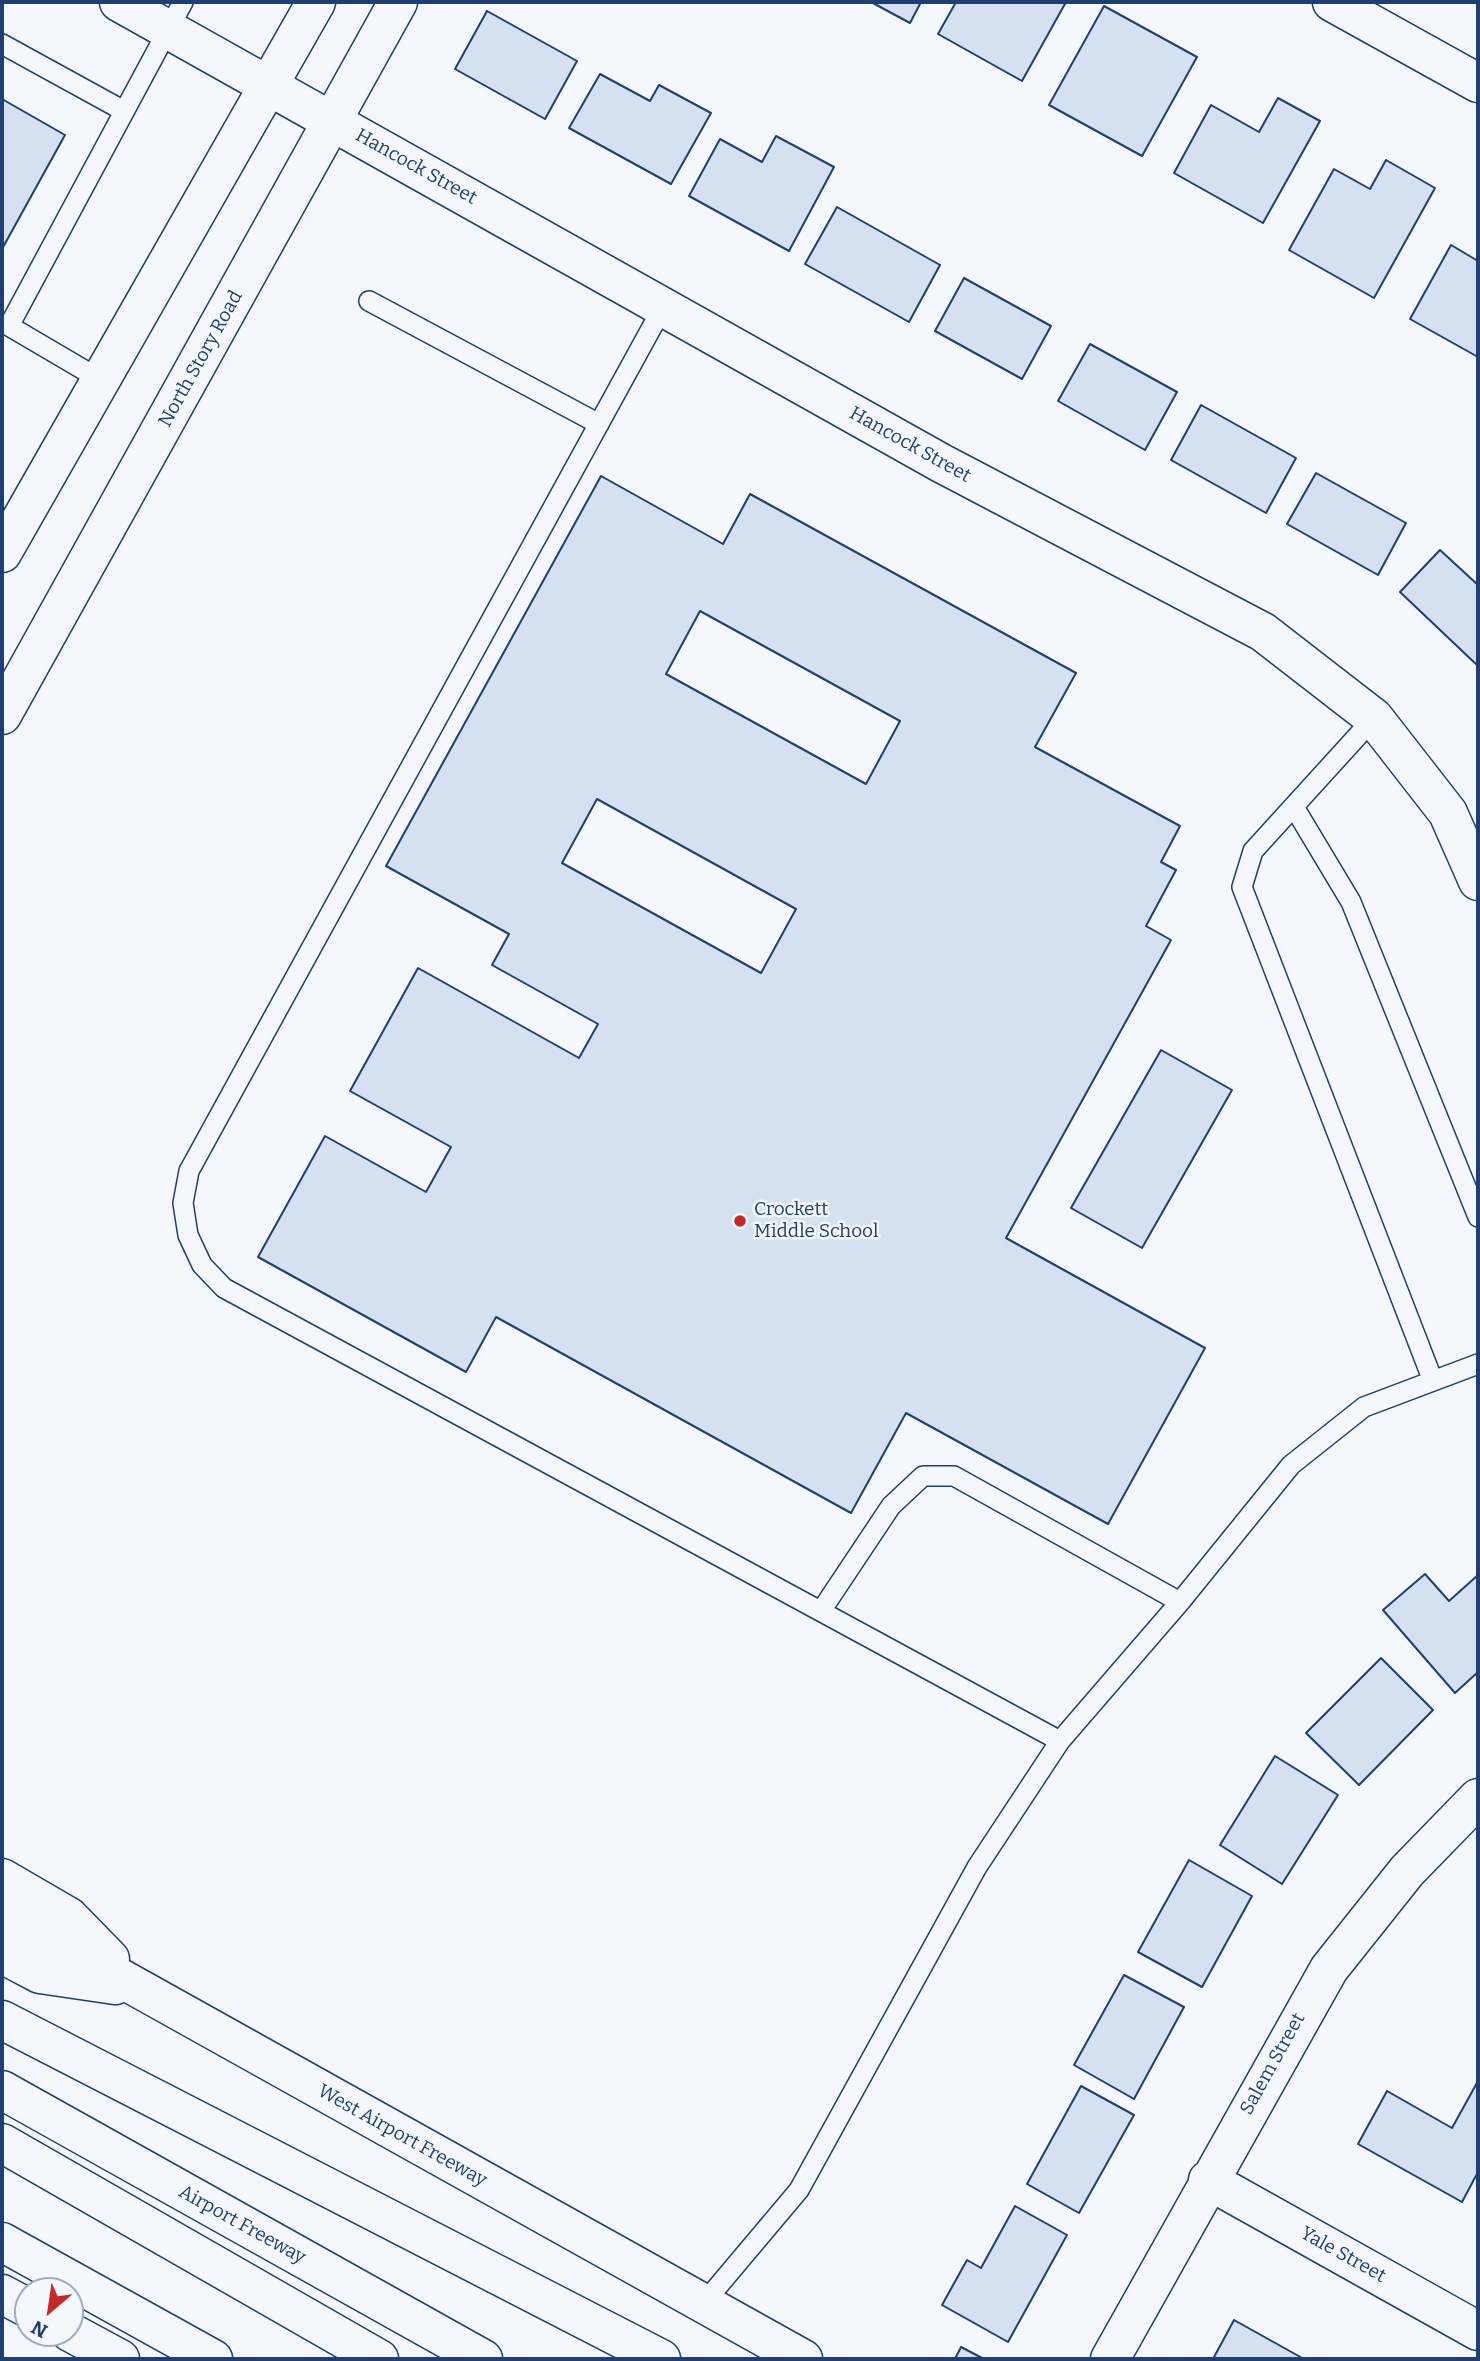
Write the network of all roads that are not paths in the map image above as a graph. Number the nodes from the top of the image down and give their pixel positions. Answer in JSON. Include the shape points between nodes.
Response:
{"nodes":[{"id":1,"x":119,"y":2,"type":"edge"},
{"id":2,"x":316,"y":2,"type":"edge"},
{"id":3,"x":398,"y":2,"type":"edge"},
{"id":4,"x":1332,"y":2,"type":"edge"},
{"id":5,"x":176,"y":16,"type":"edge"},
{"id":6,"x":2,"y":44,"type":"edge"},
{"id":7,"x":1478,"y":83,"type":"edge"},
{"id":8,"x":270,"y":85,"type":"junction"},
{"id":9,"x":124,"y":111,"type":"junction"},
{"id":10,"x":334,"y":121,"type":"junction"},
{"id":11,"x":369,"y":301,"type":"dead end"},
{"id":12,"x":663,"y":307,"type":"junction"},
{"id":13,"x":101,"y":380,"type":"junction"},
{"id":14,"x":599,"y":424,"type":"junction"},
{"id":15,"x":2,"y":554,"type":"edge"},
{"id":16,"x":3,"y":709,"type":"edge"},
{"id":17,"x":1374,"y":718,"type":"junction"},
{"id":18,"x":1294,"y":807,"type":"junction"},
{"id":19,"x":1478,"y":881,"type":"edge"},
{"id":20,"x":1478,"y":1217,"type":"edge"},
{"id":21,"x":1478,"y":1364,"type":"edge"},
{"id":22,"x":1433,"y":1381,"type":"junction"},
{"id":23,"x":1180,"y":1602,"type":"junction"},
{"id":24,"x":821,"y":1611,"type":"junction"},
{"id":25,"x":1060,"y":1741,"type":"junction"},
{"id":26,"x":1478,"y":1798,"type":"edge"},
{"id":27,"x":2,"y":1878,"type":"edge"},
{"id":28,"x":2,"y":1912,"type":"edge"},
{"id":29,"x":2,"y":1954,"type":"edge"},
{"id":30,"x":138,"y":1988,"type":"junction"},
{"id":31,"x":2,"y":2020,"type":"edge"},
{"id":32,"x":2,"y":2090,"type":"edge"},
{"id":33,"x":2,"y":2143,"type":"edge"},
{"id":34,"x":1208,"y":2180,"type":"junction"},
{"id":35,"x":2,"y":2242,"type":"edge"},
{"id":36,"x":704,"y":2304,"type":"junction"},
{"id":37,"x":1478,"y":2330,"type":"edge"},
{"id":38,"x":84,"y":2340,"type":"edge"},
{"id":39,"x":120,"y":2359,"type":"edge"},
{"id":40,"x":213,"y":2359,"type":"edge"},
{"id":41,"x":379,"y":2359,"type":"edge"},
{"id":42,"x":483,"y":2359,"type":"edge"},
{"id":43,"x":662,"y":2359,"type":"edge"},
{"id":44,"x":803,"y":2359,"type":"edge"},
{"id":45,"x":1110,"y":2359,"type":"edge"}],
"edges":[{"from":1,"to":5,"type":"main road","name":"Hancock Street"},
{"from":2,"to":8,"type":"main road"},
{"from":3,"to":10,"type":"main road","name":"North Story Road"},
{"from":4,"to":7,"type":"main road"},
{"from":5,"to":8,"type":"main road","name":"Hancock Street"},
{"from":5,"to":9,"type":"lane"},
{"from":6,"to":9,"type":"lane"},
{"from":8,"to":10,"type":"main road","name":"Hancock Street"},
{"from":8,"to":13,"type":"main road"},
{"from":9,"to":13,"type":"lane","via":[[9,326]]},
{"from":10,"to":12,"type":"main road","name":"Hancock Street"},
{"from":10,"to":16,"type":"main road","name":"North Story Road"},
{"from":11,"to":14,"type":"lane"},
{"from":12,"to":14,"type":"lane"},
{"from":12,"to":17,"type":"main road","name":"Hancock Street","via":[[941,463],[1263,632]]},
{"from":13,"to":15,"type":"main road"},
{"from":14,"to":24,"type":"lane","via":[[189,1171],[183,1203],[188,1235],[202,1265],[224,1288]]},
{"from":17,"to":18,"type":"lane"},
{"from":17,"to":19,"type":"main road","name":"Hancock Street","via":[[1448,813]]},
{"from":18,"to":20,"type":"lane","via":[[1351,902]]},
{"from":18,"to":22,"type":"lane","via":[[1253,851],[1242,887]]},
{"from":21,"to":22,"type":"lane"},
{"from":22,"to":23,"type":"lane","via":[[1364,1407],[1291,1465]]},
{"from":23,"to":24,"type":"lane","via":[[954,1476],[923,1476],[891,1506]]},
{"from":23,"to":25,"type":"lane"},
{"from":24,"to":25,"type":"lane"},
{"from":25,"to":36,"type":"lane","via":[[977,1867],[799,2190]]},
{"from":26,"to":34,"type":"main road","name":"Salem Street","via":[[1407,1871],[1329,1969]]},
{"from":27,"to":30,"type":"main road","via":[[69,1917]]},
{"from":28,"to":30,"type":"main road","name":"West Airport Freeway"},
{"from":29,"to":30,"type":"main road","via":[[40,1974]]},
{"from":30,"to":36,"type":"main road","name":"West Airport Freeway"},
{"from":31,"to":43,"type":"main road"},
{"from":32,"to":42,"type":"main road","name":"Airport Freeway"},
{"from":33,"to":41,"type":"main road"},
{"from":34,"to":37,"type":"main road","name":"Yale Street"},
{"from":34,"to":45,"type":"main road","name":"Salem Street"},
{"from":35,"to":40,"type":"main road"},
{"from":36,"to":44,"type":"main road","name":"West Airport Freeway"},
{"from":38,"to":39,"type":"main road"}]}
